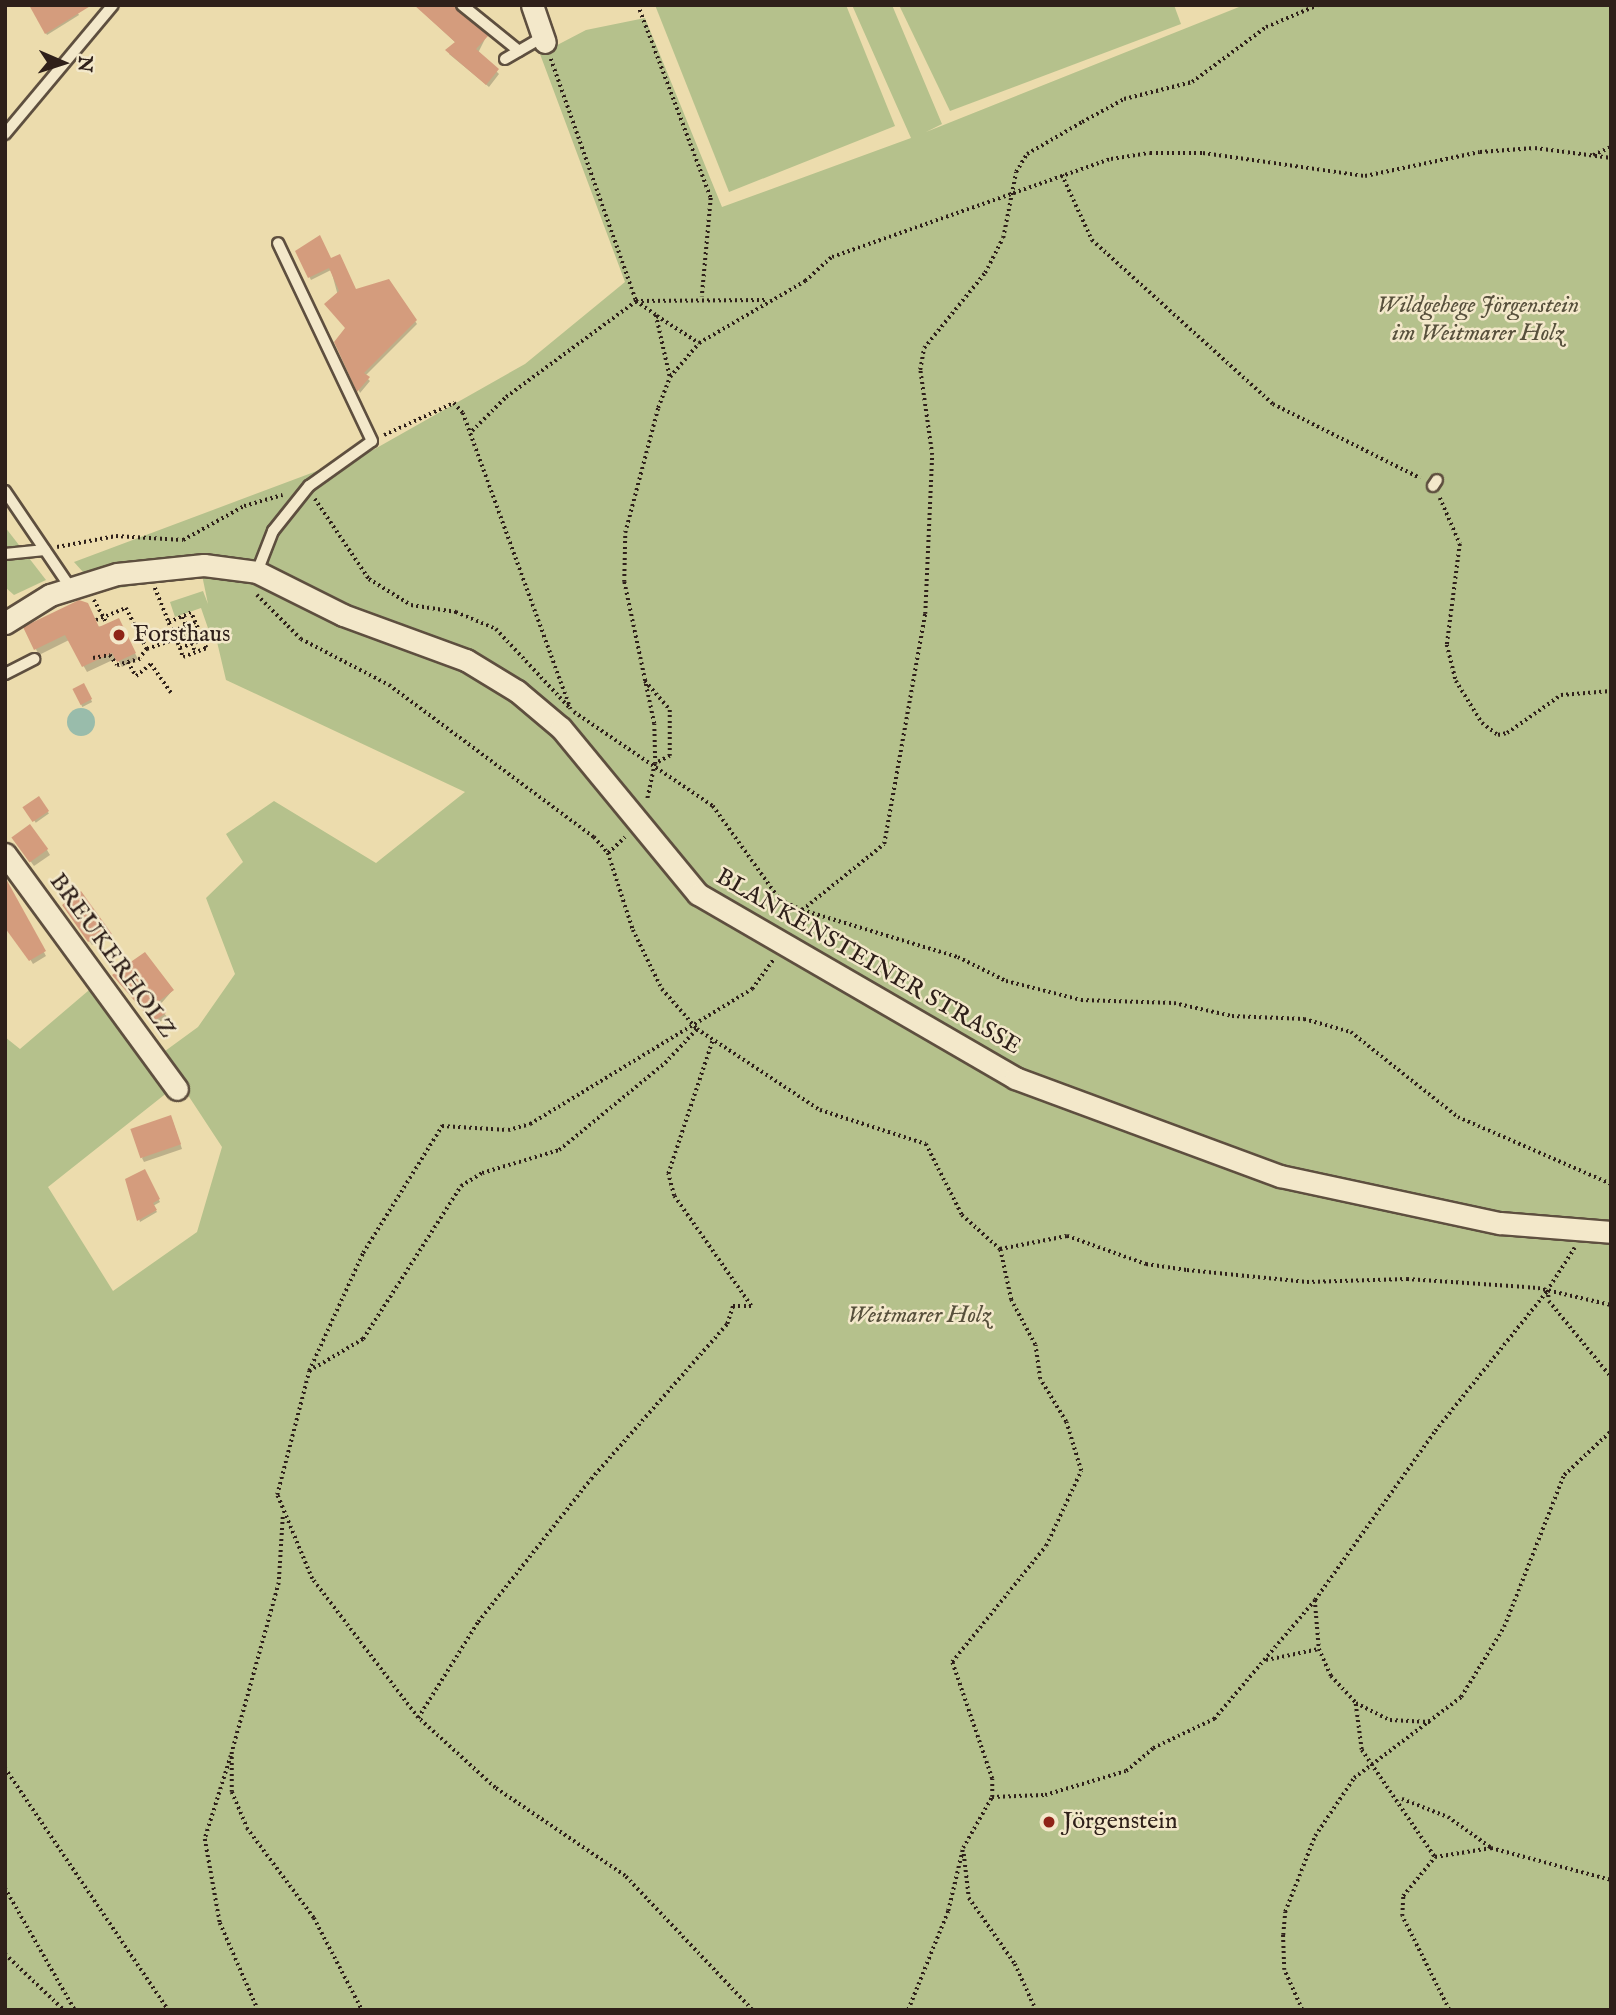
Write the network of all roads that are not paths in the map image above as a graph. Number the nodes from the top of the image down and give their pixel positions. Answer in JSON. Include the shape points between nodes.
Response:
{"nodes":[{"id":1,"x":113,"y":5,"type":"edge"},
{"id":2,"x":463,"y":5,"type":"edge"},
{"id":3,"x":532,"y":5,"type":"edge"},
{"id":4,"x":544,"y":40,"type":"joint"},
{"id":5,"x":519,"y":51,"type":"junction"},
{"id":6,"x":505,"y":59,"type":"dead end"},
{"id":7,"x":5,"y":134,"type":"edge"},
{"id":8,"x":278,"y":243,"type":"dead end"},
{"id":9,"x":5,"y":491,"type":"edge"},
{"id":10,"x":45,"y":550,"type":"junction"},
{"id":11,"x":5,"y":554,"type":"edge"},
{"id":12,"x":257,"y":572,"type":"junction"},
{"id":13,"x":70,"y":587,"type":"junction"},
{"id":14,"x":5,"y":623,"type":"edge"},
{"id":15,"x":34,"y":659,"type":"dead end"},
{"id":16,"x":5,"y":674,"type":"edge"},
{"id":17,"x":5,"y":854,"type":"edge"},
{"id":18,"x":177,"y":1088,"type":"dead end"},
{"id":19,"x":1611,"y":1232,"type":"edge"}],
"edges":[{"from":1,"to":7,"type":"lane"},
{"from":2,"to":5,"type":"lane"},
{"from":3,"to":4,"type":"street"},
{"from":4,"to":5,"type":"lane"},
{"from":5,"to":6,"type":"lane"},
{"from":8,"to":12,"type":"lane","via":[[372,441],[309,486],[273,531]]},
{"from":9,"to":10,"type":"lane"},
{"from":10,"to":11,"type":"lane"},
{"from":10,"to":13,"type":"lane"},
{"from":12,"to":13,"type":"street","name":"BLANKENSTEINER STRASSE","via":[[191,566]]},
{"from":12,"to":19,"type":"street","name":"BLANKENSTEINER STRASSE","via":[[343,615],[466,660],[567,719],[637,823],[698,894],[1016,1078],[1208,1152],[1380,1200],[1500,1223]]},
{"from":13,"to":14,"type":"street","name":"BLANKENSTEINER STRASSE"},
{"from":15,"to":16,"type":"lane"},
{"from":17,"to":18,"type":"street","name":"BREUKERHOLZ"}]}
